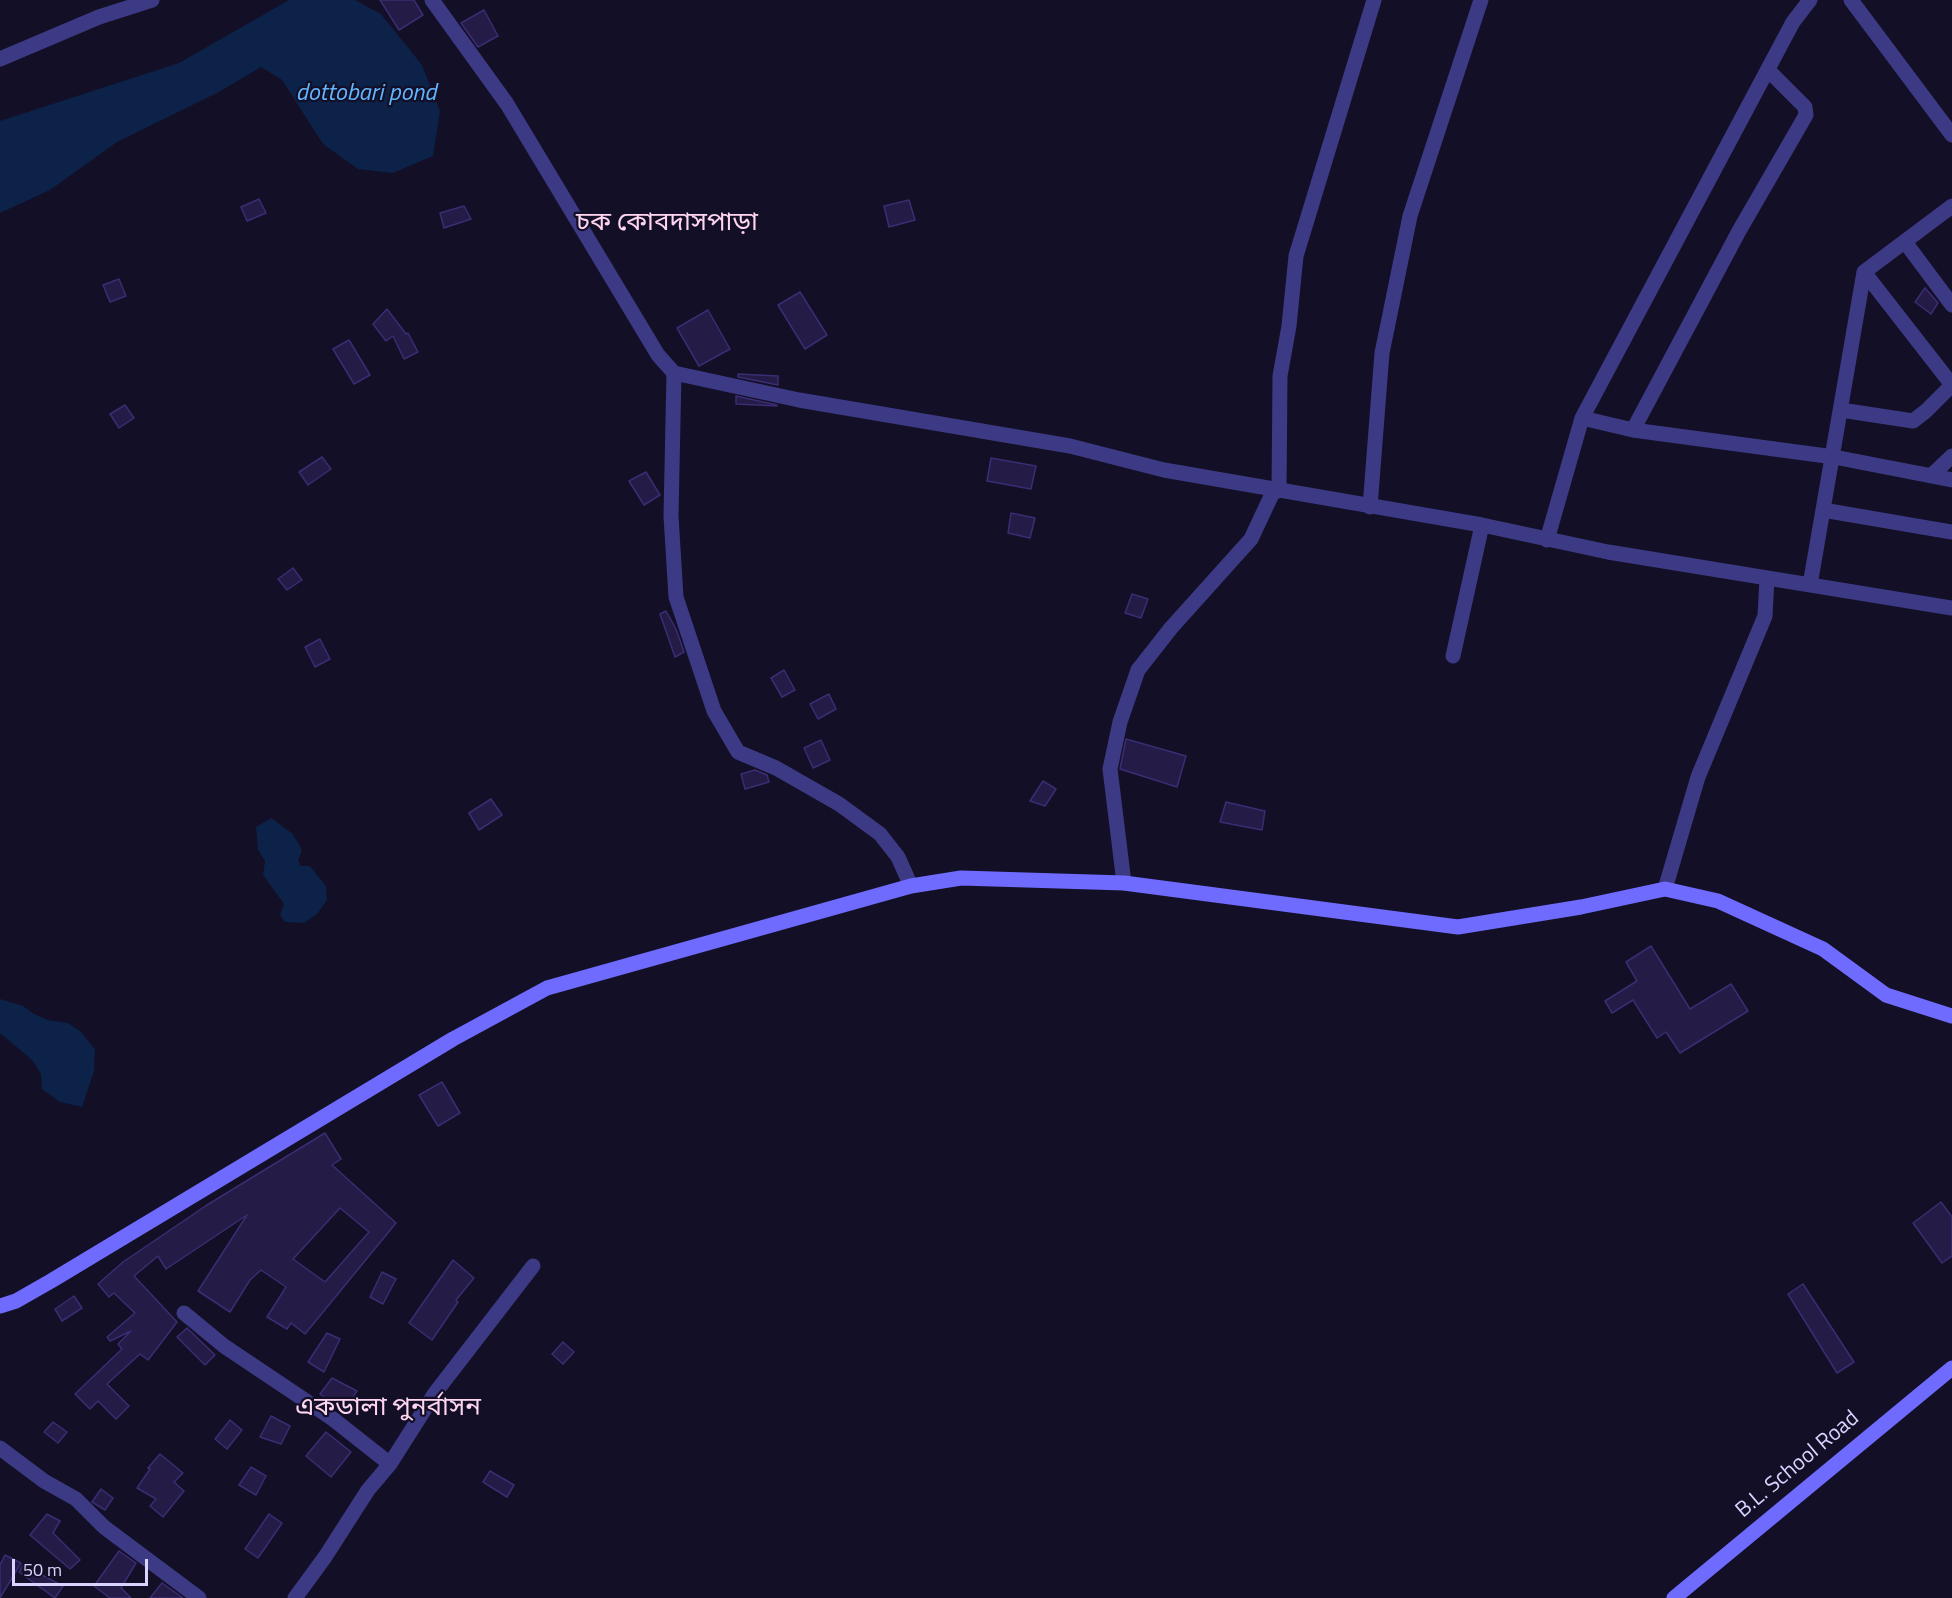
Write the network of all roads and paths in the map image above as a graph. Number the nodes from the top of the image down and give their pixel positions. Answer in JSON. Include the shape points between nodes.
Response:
{"nodes":[{"id":1,"x":152,"y":0,"type":"edge"},
{"id":2,"x":432,"y":0,"type":"edge"},
{"id":3,"x":1374,"y":0,"type":"edge"},
{"id":4,"x":1480,"y":0,"type":"edge"},
{"id":5,"x":1810,"y":0,"type":"edge"},
{"id":6,"x":1851,"y":0,"type":"edge"},
{"id":7,"x":0,"y":59,"type":"edge"},
{"id":8,"x":1768,"y":70,"type":"junction"},
{"id":9,"x":1952,"y":135,"type":"edge"},
{"id":10,"x":1949,"y":213,"type":"edge"},
{"id":11,"x":1905,"y":242,"type":"junction"},
{"id":12,"x":1864,"y":272,"type":"junction"},
{"id":13,"x":1952,"y":305,"type":"edge"},
{"id":14,"x":674,"y":373,"type":"junction"},
{"id":15,"x":1841,"y":410,"type":"junction"},
{"id":16,"x":1582,"y":418,"type":"junction"},
{"id":17,"x":1633,"y":430,"type":"junction"},
{"id":18,"x":1952,"y":456,"type":"edge"},
{"id":19,"x":1834,"y":457,"type":"junction"},
{"id":20,"x":1931,"y":476,"type":"junction"},
{"id":21,"x":1952,"y":480,"type":"edge"},
{"id":22,"x":1277,"y":491,"type":"junction"},
{"id":23,"x":1370,"y":507,"type":"junction"},
{"id":24,"x":1823,"y":510,"type":"junction"},
{"id":25,"x":1482,"y":525,"type":"junction"},
{"id":26,"x":1952,"y":532,"type":"edge"},
{"id":27,"x":1547,"y":540,"type":"junction"},
{"id":28,"x":1767,"y":578,"type":"junction"},
{"id":29,"x":1810,"y":585,"type":"junction"},
{"id":30,"x":1952,"y":608,"type":"edge"},
{"id":31,"x":1452,"y":656,"type":"dead end"},
{"id":32,"x":1124,"y":883,"type":"junction"},
{"id":33,"x":911,"y":886,"type":"junction"},
{"id":34,"x":1665,"y":889,"type":"junction"},
{"id":35,"x":1952,"y":1016,"type":"edge"},
{"id":36,"x":533,"y":1266,"type":"dead end"},
{"id":37,"x":0,"y":1306,"type":"edge"},
{"id":38,"x":184,"y":1313,"type":"dead end"},
{"id":39,"x":1952,"y":1368,"type":"edge"},
{"id":40,"x":0,"y":1448,"type":"edge"},
{"id":41,"x":390,"y":1464,"type":"junction"},
{"id":42,"x":199,"y":1598,"type":"edge"},
{"id":43,"x":295,"y":1598,"type":"edge"},
{"id":44,"x":1674,"y":1598,"type":"edge"}],
"edges":[{"from":1,"to":7,"type":"street","via":[[99,17]]},
{"from":2,"to":14,"type":"street","via":[[507,104],[658,355]]},
{"from":3,"to":22,"type":"street","via":[[1296,256],[1280,376]]},
{"from":4,"to":23,"type":"street","via":[[1410,216],[1382,353]]},
{"from":5,"to":8,"type":"street","via":[[1793,22]]},
{"from":6,"to":9,"type":"street"},
{"from":8,"to":16,"type":"street"},
{"from":8,"to":17,"type":"street","via":[[1805,107],[1806,115]]},
{"from":10,"to":11,"type":"street"},
{"from":11,"to":12,"type":"street"},
{"from":11,"to":13,"type":"street"},
{"from":12,"to":15,"type":"street"},
{"from":12,"to":15,"type":"street","via":[[1952,385],[1913,421]]},
{"from":14,"to":22,"type":"street","via":[[799,400],[1070,446],[1164,470]]},
{"from":14,"to":33,"type":"street","via":[[671,516],[676,597],[714,711],[738,752],[776,768],[840,804],[880,834],[898,857]]},
{"from":15,"to":19,"type":"street"},
{"from":16,"to":17,"type":"street"},
{"from":16,"to":27,"type":"street"},
{"from":17,"to":19,"type":"street"},
{"from":18,"to":20,"type":"street"},
{"from":19,"to":20,"type":"street"},
{"from":19,"to":24,"type":"street"},
{"from":20,"to":21,"type":"street"},
{"from":22,"to":23,"type":"street"},
{"from":22,"to":32,"type":"street","via":[[1251,539],[1138,670],[1120,722],[1110,769]]},
{"from":23,"to":25,"type":"street"},
{"from":24,"to":26,"type":"street"},
{"from":24,"to":29,"type":"street"},
{"from":25,"to":27,"type":"street"},
{"from":25,"to":31,"type":"street"},
{"from":27,"to":28,"type":"street"},
{"from":28,"to":29,"type":"street"},
{"from":28,"to":34,"type":"street","via":[[1765,616],[1698,777]]},
{"from":29,"to":30,"type":"street"},
{"from":32,"to":33,"type":"street","via":[[961,878]]},
{"from":32,"to":34,"type":"street","via":[[1458,927]]},
{"from":33,"to":37,"type":"street","via":[[547,988],[453,1038],[51,1281]]},
{"from":34,"to":35,"type":"street","via":[[1718,901],[1822,949],[1886,995]]},
{"from":36,"to":41,"type":"street","via":[[435,1393]]},
{"from":38,"to":41,"type":"street"},
{"from":39,"to":44,"type":"street","name":"B.L. School Road"},
{"from":40,"to":42,"type":"street","via":[[76,1499],[104,1527]]},
{"from":41,"to":43,"type":"street"}]}
